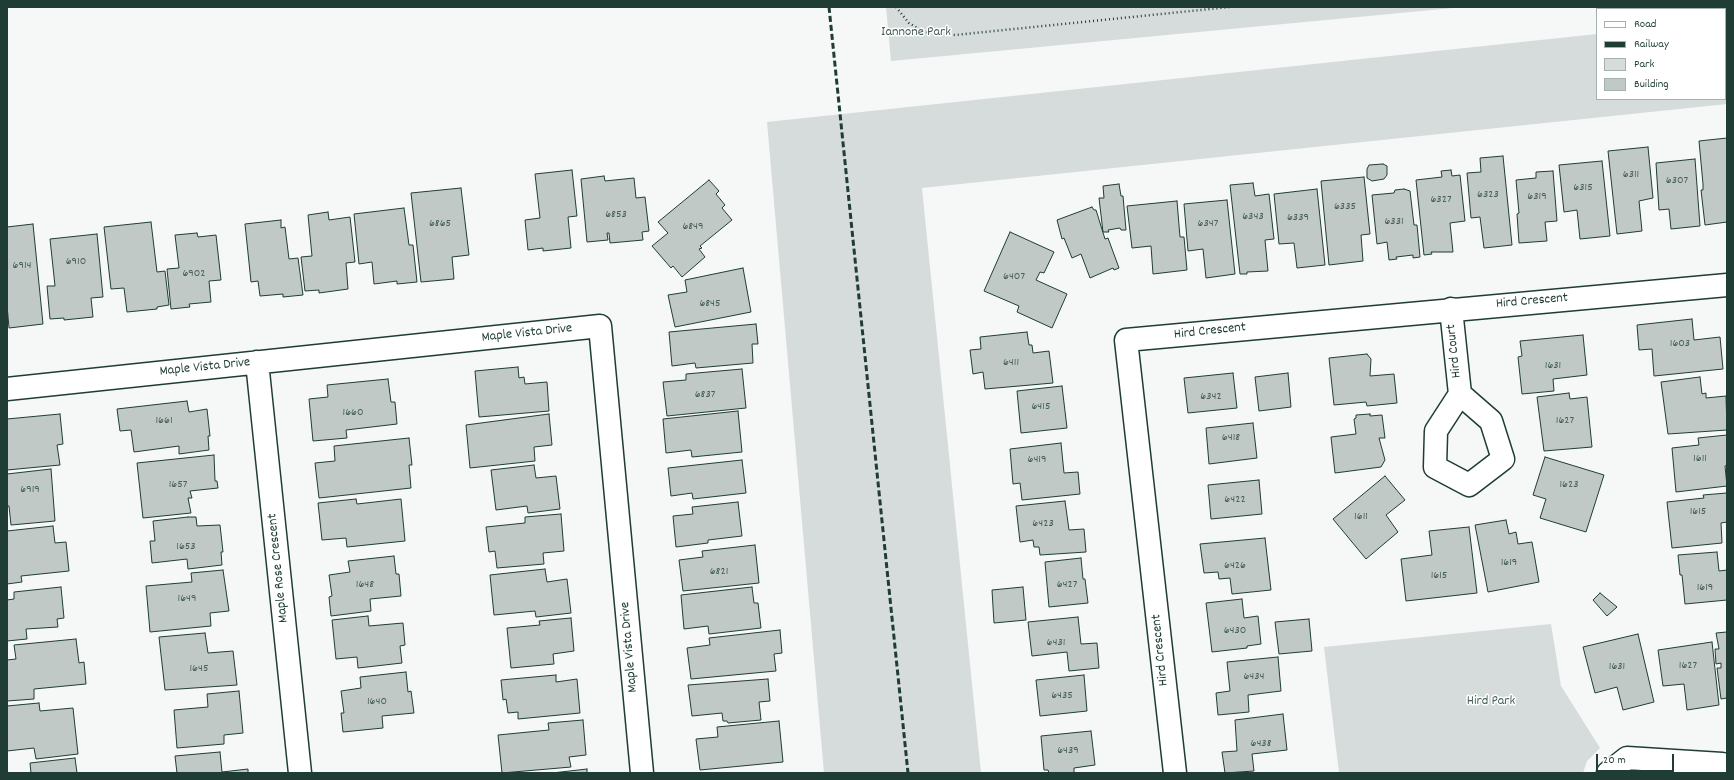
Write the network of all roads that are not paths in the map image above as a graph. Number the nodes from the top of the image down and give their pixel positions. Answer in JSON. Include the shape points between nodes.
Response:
{"nodes":[{"id":1,"x":1727,"y":285,"type":"edge"},
{"id":2,"x":1451,"y":309,"type":"junction"},
{"id":3,"x":257,"y":362,"type":"junction"},
{"id":4,"x":7,"y":389,"type":"edge"},
{"id":5,"x":1460,"y":394,"type":"dead end"},
{"id":6,"x":1720,"y":766,"type":"edge"},
{"id":7,"x":300,"y":773,"type":"edge"},
{"id":8,"x":642,"y":773,"type":"edge"},
{"id":9,"x":1175,"y":773,"type":"edge"},
{"id":10,"x":1608,"y":773,"type":"edge"}],
"edges":[{"from":1,"to":2,"type":"street","name":"Hird Crescent"},
{"from":2,"to":5,"type":"street","name":"Hird Court"},
{"from":2,"to":9,"type":"street","name":"Hird Crescent","via":[[1126,340]]},
{"from":3,"to":4,"type":"street","name":"Maple Vista Drive"},
{"from":3,"to":7,"type":"street","name":"Maple Rose Crescent"},
{"from":3,"to":8,"type":"street","name":"Maple Vista Drive","via":[[600,326]]},
{"from":6,"to":10,"type":"street","via":[[1627,758]]}]}
